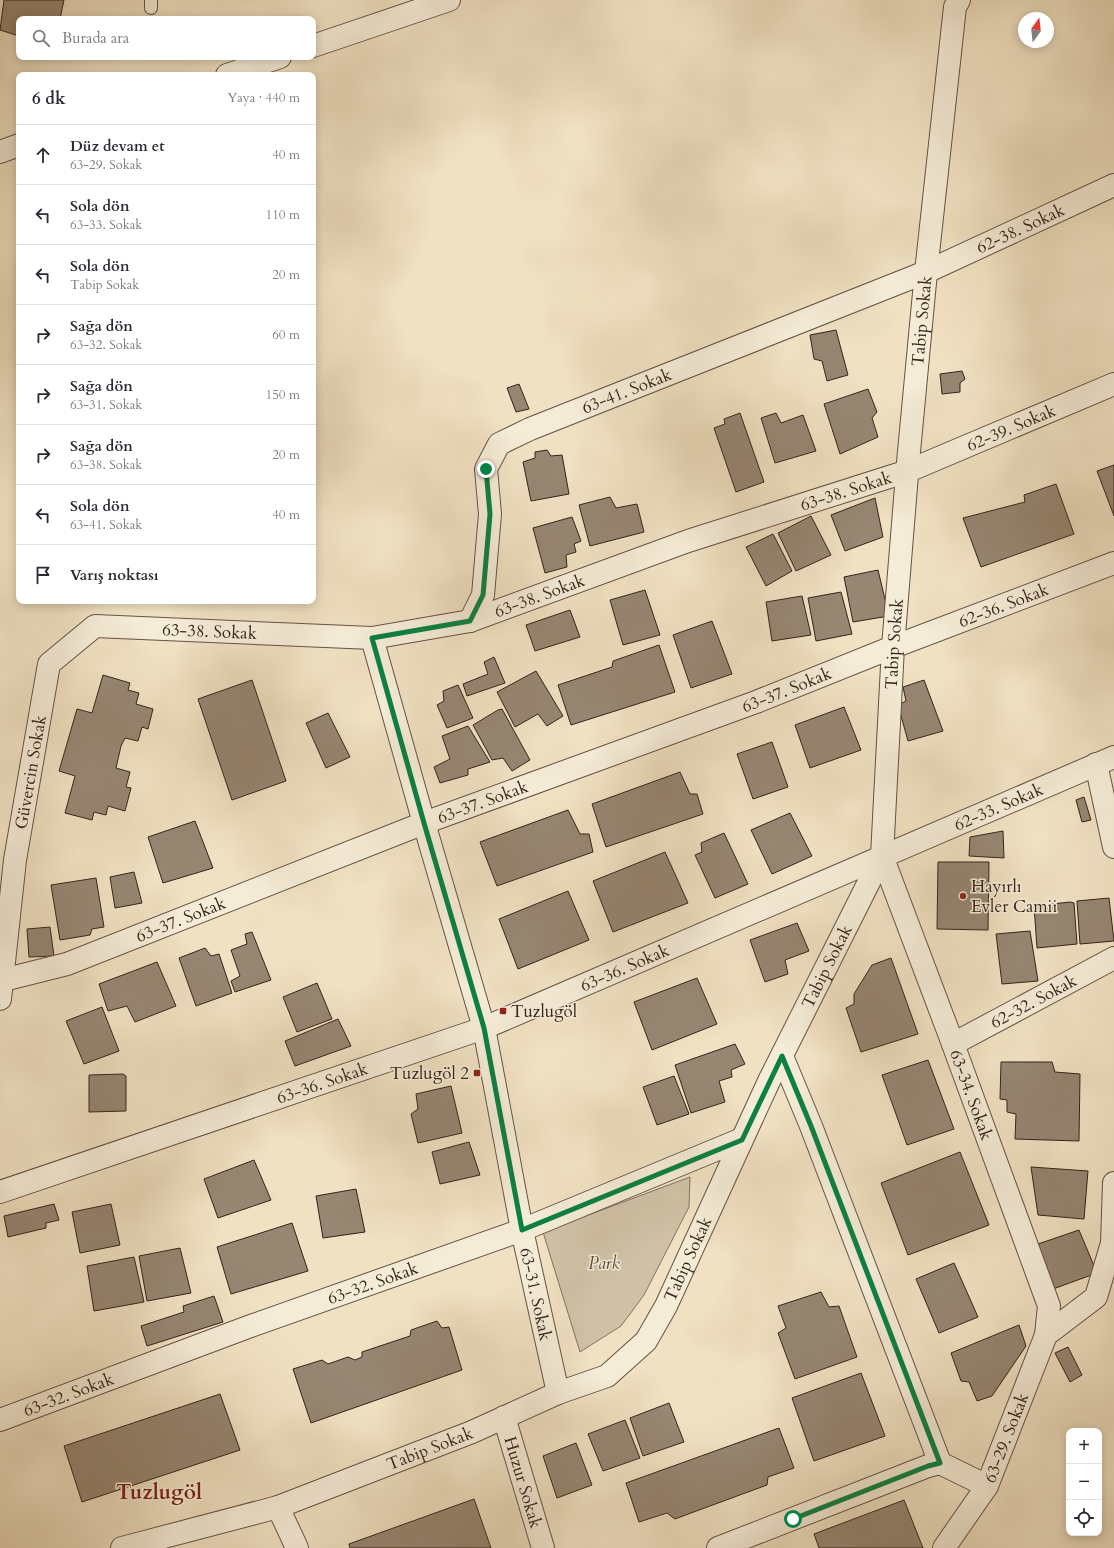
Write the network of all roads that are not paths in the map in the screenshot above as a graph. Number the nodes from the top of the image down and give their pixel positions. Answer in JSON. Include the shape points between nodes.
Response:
{"nodes":[{"id":1,"x":449,"y":0,"type":"edge"},
{"id":2,"x":959,"y":0,"type":"edge"},
{"id":3,"x":316,"y":45,"type":"edge"},
{"id":4,"x":271,"y":60,"type":"edge"},
{"id":5,"x":236,"y":72,"type":"edge"},
{"id":6,"x":16,"y":147,"type":"edge"},
{"id":7,"x":0,"y":152,"type":"edge"},
{"id":8,"x":1114,"y":186,"type":"edge"},
{"id":9,"x":926,"y":272,"type":"junction"},
{"id":10,"x":1114,"y":384,"type":"edge"},
{"id":11,"x":908,"y":471,"type":"junction"},
{"id":12,"x":1114,"y":563,"type":"edge"},
{"id":13,"x":470,"y":621,"type":"junction"},
{"id":14,"x":372,"y":638,"type":"junction"},
{"id":15,"x":893,"y":647,"type":"junction"},
{"id":16,"x":49,"y":664,"type":"joint"},
{"id":17,"x":1105,"y":760,"type":"edge"},
{"id":18,"x":424,"y":823,"type":"junction"},
{"id":19,"x":1114,"y":847,"type":"edge"},
{"id":20,"x":882,"y":856,"type":"junction"},
{"id":21,"x":7,"y":860,"type":"edge"},
{"id":22,"x":1114,"y":958,"type":"edge"},
{"id":23,"x":1,"y":990,"type":"edge"},
{"id":24,"x":484,"y":1028,"type":"junction"},
{"id":25,"x":953,"y":1044,"type":"junction"},
{"id":26,"x":782,"y":1056,"type":"junction"},
{"id":27,"x":742,"y":1140,"type":"junction"},
{"id":28,"x":1114,"y":1183,"type":"edge"},
{"id":29,"x":0,"y":1192,"type":"edge"},
{"id":30,"x":522,"y":1230,"type":"junction"},
{"id":31,"x":1046,"y":1335,"type":"junction"},
{"id":32,"x":558,"y":1392,"type":"junction"},
{"id":33,"x":504,"y":1418,"type":"junction"},
{"id":34,"x":0,"y":1420,"type":"edge"},
{"id":35,"x":940,"y":1463,"type":"junction"},
{"id":36,"x":988,"y":1486,"type":"junction"},
{"id":37,"x":278,"y":1507,"type":"junction"},
{"id":38,"x":122,"y":1548,"type":"edge"},
{"id":39,"x":297,"y":1548,"type":"edge"},
{"id":40,"x":543,"y":1548,"type":"edge"},
{"id":41,"x":718,"y":1548,"type":"edge"},
{"id":42,"x":944,"y":1548,"type":"edge"}],
"edges":[{"from":1,"to":3,"type":"street"},
{"from":2,"to":9,"type":"street","name":"Tabip Sokak","via":[[955,7]]},
{"from":4,"to":5,"type":"street"},
{"from":6,"to":7,"type":"street"},
{"from":8,"to":9,"type":"street","name":"62-38. Sokak"},
{"from":9,"to":11,"type":"street","name":"Tabip Sokak"},
{"from":9,"to":13,"type":"street","name":"63-41. Sokak","via":[[537,426],[499,444],[486,469],[490,514],[483,595]]},
{"from":10,"to":11,"type":"street","name":"62-39. Sokak"},
{"from":11,"to":13,"type":"street","name":"63-38. Sokak","via":[[688,541]]},
{"from":11,"to":15,"type":"street","name":"Tabip Sokak"},
{"from":12,"to":15,"type":"street","name":"62-36. Sokak"},
{"from":13,"to":14,"type":"street","name":"63-38. Sokak"},
{"from":14,"to":16,"type":"street","name":"63-38. Sokak","via":[[95,626]]},
{"from":14,"to":18,"type":"street","name":"63-31. Sokak"},
{"from":15,"to":18,"type":"street","name":"63-37. Sokak","via":[[756,702]]},
{"from":15,"to":20,"type":"street","name":"Tabip Sokak"},
{"from":16,"to":21,"type":"street","name":"Güvercin Sokak"},
{"from":17,"to":19,"type":"street"},
{"from":17,"to":20,"type":"street","name":"62-33. Sokak"},
{"from":18,"to":23,"type":"street","name":"63-37. Sokak"},
{"from":18,"to":24,"type":"street","name":"63-31. Sokak"},
{"from":20,"to":24,"type":"street","name":"63-36. Sokak"},
{"from":20,"to":25,"type":"street","name":"63-34. Sokak"},
{"from":20,"to":26,"type":"street","name":"Tabip Sokak"},
{"from":21,"to":23,"type":"street","name":"Güvercin Sokak"},
{"from":22,"to":25,"type":"street","name":"62-32. Sokak"},
{"from":24,"to":29,"type":"street","name":"63-36. Sokak"},
{"from":24,"to":30,"type":"street","name":"63-31. Sokak"},
{"from":25,"to":31,"type":"street","name":"63-34. Sokak","via":[[1049,1306]]},
{"from":26,"to":27,"type":"street","name":"Tabip Sokak"},
{"from":26,"to":35,"type":"street"},
{"from":27,"to":30,"type":"street","name":"63-32. Sokak"},
{"from":27,"to":32,"type":"street","name":"Tabip Sokak","via":[[666,1306],[646,1341],[606,1376]]},
{"from":28,"to":31,"type":"street","via":[[1112,1243],[1096,1296]]},
{"from":30,"to":32,"type":"street","name":"63-31. Sokak"},
{"from":30,"to":34,"type":"street","name":"63-32. Sokak","via":[[256,1324]]},
{"from":31,"to":36,"type":"street","name":"63-29. Sokak"},
{"from":32,"to":33,"type":"street","name":"Tabip Sokak"},
{"from":33,"to":37,"type":"street","name":"Tabip Sokak"},
{"from":33,"to":40,"type":"street","name":"Huzur Sokak"},
{"from":35,"to":36,"type":"street","name":"63-29. Sokak"},
{"from":35,"to":41,"type":"street"},
{"from":36,"to":42,"type":"street"},
{"from":37,"to":38,"type":"street","name":"Tabip Sokak"},
{"from":37,"to":39,"type":"street"}]}
